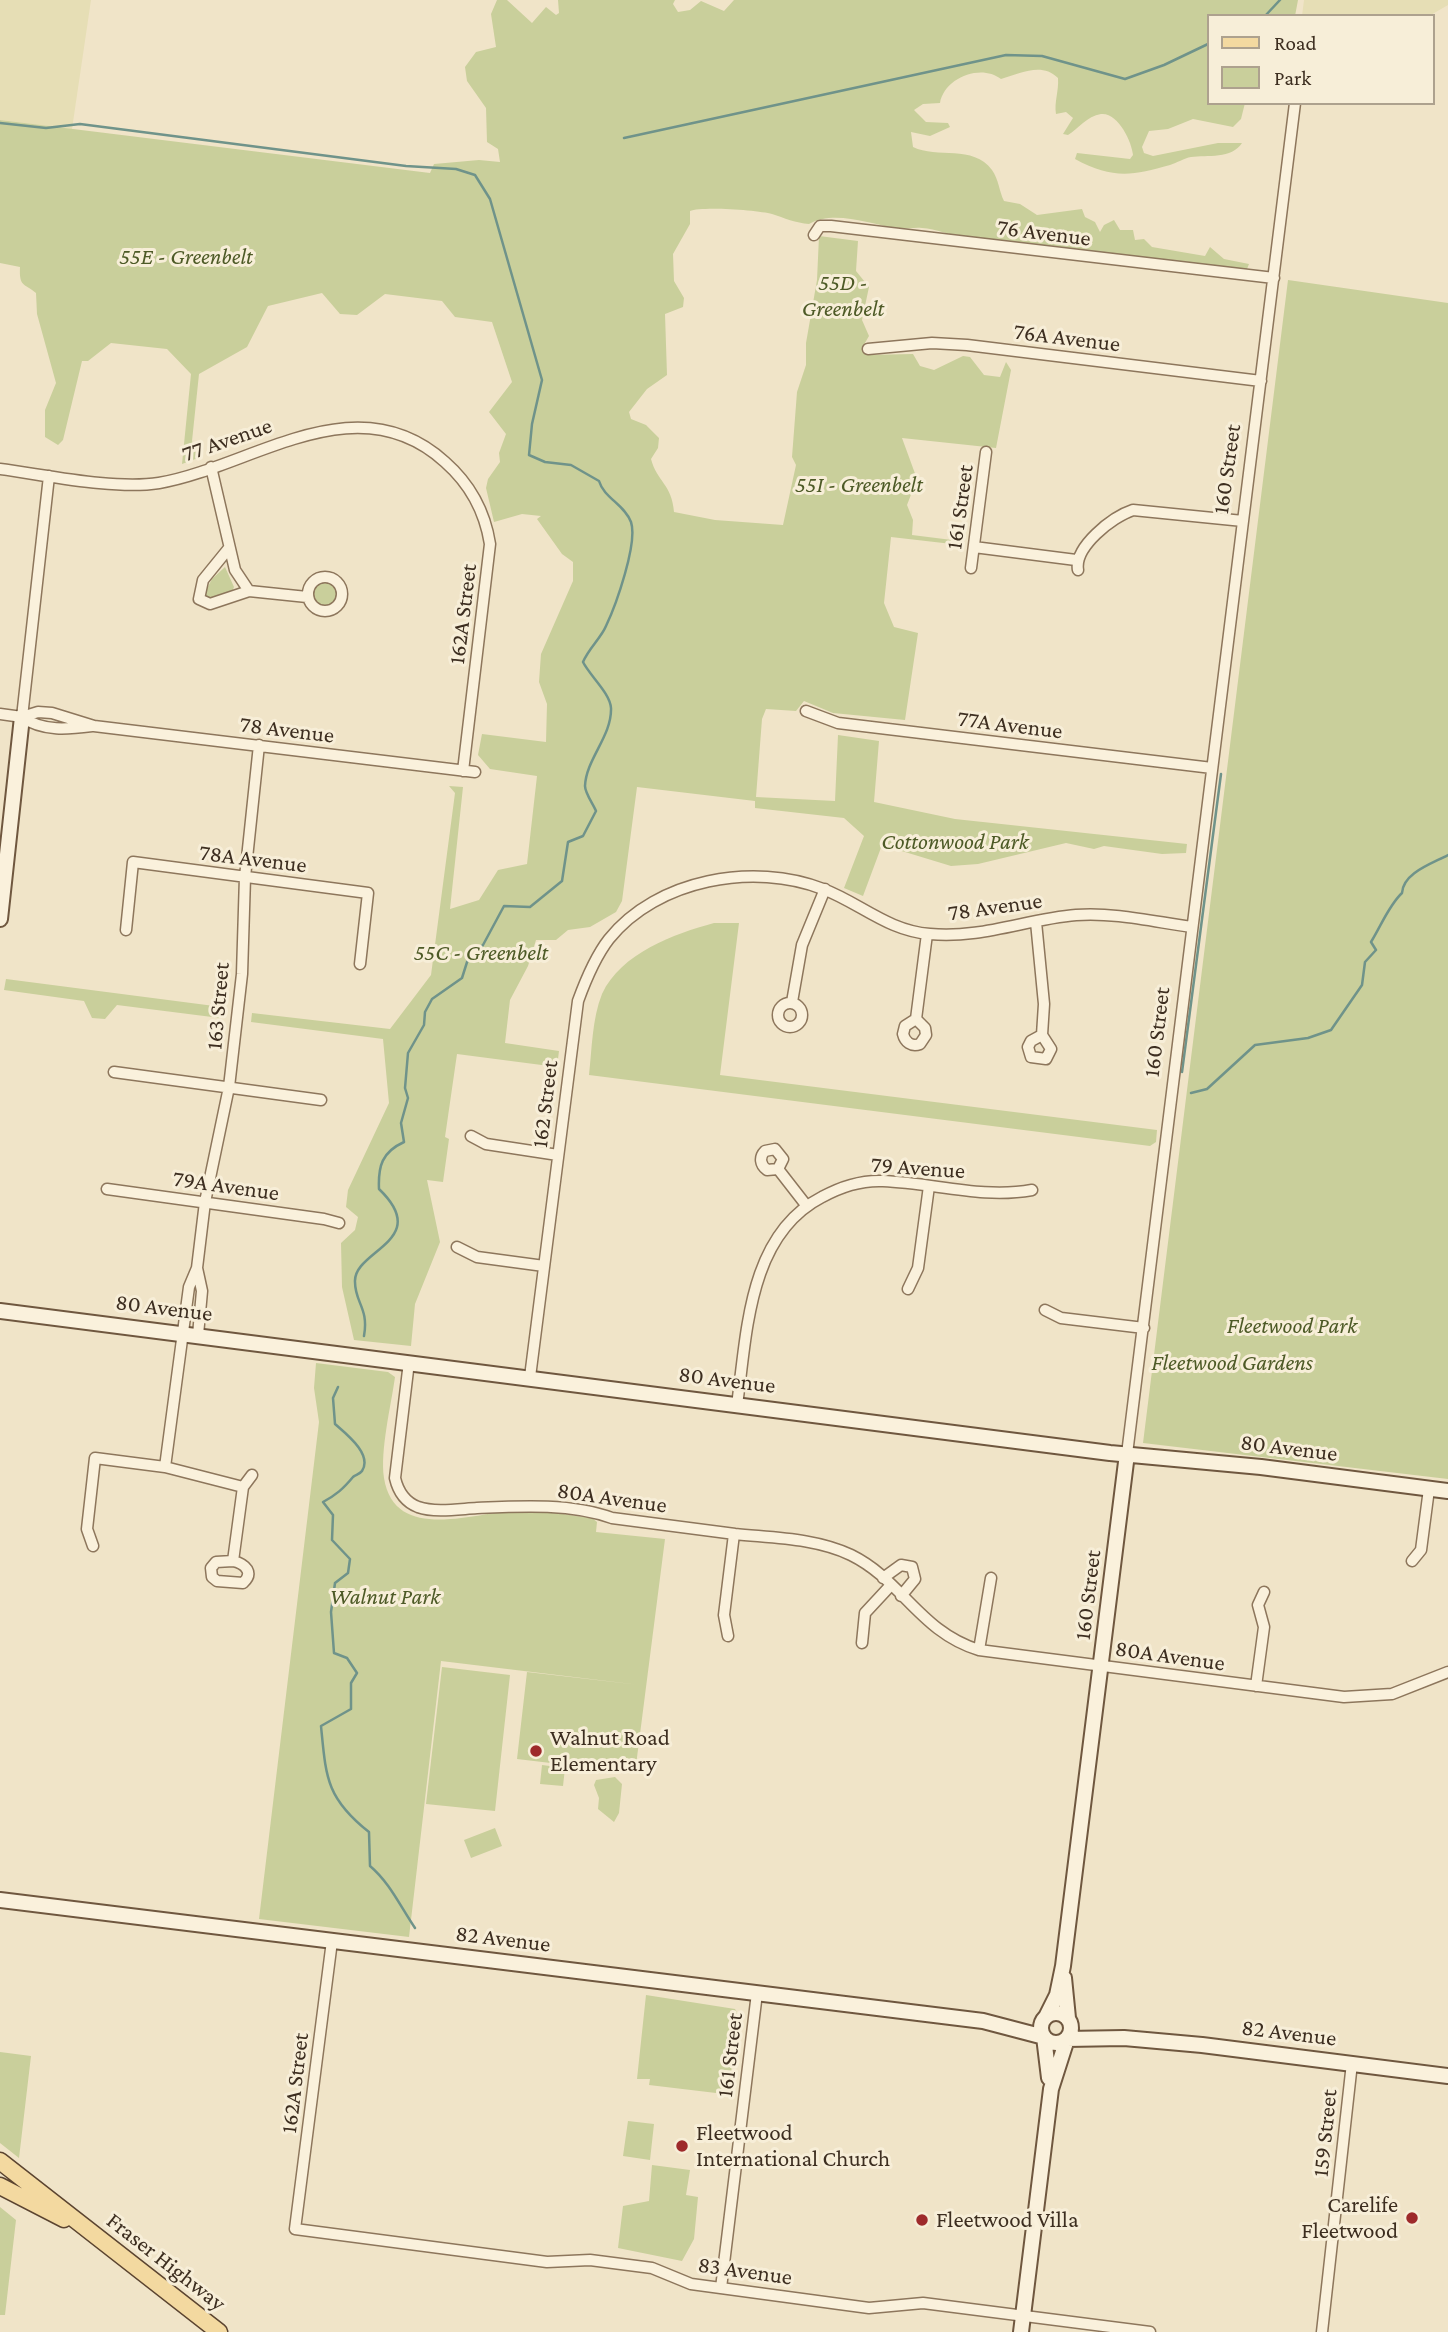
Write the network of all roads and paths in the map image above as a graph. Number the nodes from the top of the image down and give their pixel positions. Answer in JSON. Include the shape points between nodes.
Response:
{"nodes":[{"id":1,"x":1295,"y":105,"type":"edge"},
{"id":2,"x":814,"y":235,"type":"dead end"},
{"id":3,"x":1274,"y":278,"type":"junction"},
{"id":4,"x":868,"y":349,"type":"dead end"},
{"id":5,"x":1261,"y":381,"type":"junction"},
{"id":6,"x":986,"y":452,"type":"dead end"},
{"id":7,"x":211,"y":467,"type":"junction"},
{"id":8,"x":0,"y":469,"type":"edge"},
{"id":9,"x":454,"y":471,"type":"joint"},
{"id":10,"x":49,"y":476,"type":"junction"},
{"id":11,"x":1243,"y":521,"type":"junction"},
{"id":12,"x":974,"y":547,"type":"junction"},
{"id":13,"x":229,"y":548,"type":"junction"},
{"id":14,"x":971,"y":568,"type":"dead end"},
{"id":15,"x":249,"y":591,"type":"junction"},
{"id":16,"x":307,"y":597,"type":"dead end"},
{"id":17,"x":806,"y":711,"type":"dead end"},
{"id":18,"x":0,"y":714,"type":"edge"},
{"id":19,"x":22,"y":717,"type":"junction"},
{"id":20,"x":259,"y":745,"type":"junction"},
{"id":21,"x":1212,"y":768,"type":"junction"},
{"id":22,"x":463,"y":771,"type":"junction"},
{"id":23,"x":475,"y":772,"type":"dead end"},
{"id":24,"x":3,"y":856,"type":"edge"},
{"id":25,"x":245,"y":877,"type":"junction"},
{"id":26,"x":691,"y":887,"type":"joint"},
{"id":27,"x":825,"y":889,"type":"junction"},
{"id":28,"x":0,"y":919,"type":"edge"},
{"id":29,"x":1036,"y":922,"type":"junction"},
{"id":30,"x":1192,"y":927,"type":"junction"},
{"id":31,"x":126,"y":930,"type":"dead end"},
{"id":32,"x":927,"y":934,"type":"junction"},
{"id":33,"x":360,"y":964,"type":"dead end"},
{"id":34,"x":792,"y":1002,"type":"dead end"},
{"id":35,"x":916,"y":1019,"type":"dead end"},
{"id":36,"x":1042,"y":1035,"type":"dead end"},
{"id":37,"x":114,"y":1072,"type":"dead end"},
{"id":38,"x":229,"y":1087,"type":"junction"},
{"id":39,"x":321,"y":1100,"type":"dead end"},
{"id":40,"x":471,"y":1136,"type":"dead end"},
{"id":41,"x":558,"y":1155,"type":"junction"},
{"id":42,"x":778,"y":1169,"type":"dead end"},
{"id":43,"x":929,"y":1186,"type":"junction"},
{"id":44,"x":107,"y":1189,"type":"dead end"},
{"id":45,"x":1032,"y":1190,"type":"dead end"},
{"id":46,"x":205,"y":1202,"type":"junction"},
{"id":47,"x":806,"y":1205,"type":"junction"},
{"id":48,"x":339,"y":1223,"type":"dead end"},
{"id":49,"x":457,"y":1247,"type":"dead end"},
{"id":50,"x":544,"y":1266,"type":"junction"},
{"id":51,"x":197,"y":1268,"type":"junction"},
{"id":52,"x":908,"y":1289,"type":"dead end"},
{"id":53,"x":1045,"y":1310,"type":"dead end"},
{"id":54,"x":0,"y":1311,"type":"edge"},
{"id":55,"x":1144,"y":1328,"type":"junction"},
{"id":56,"x":190,"y":1334,"type":"junction"},
{"id":57,"x":409,"y":1362,"type":"junction"},
{"id":58,"x":530,"y":1377,"type":"junction"},
{"id":59,"x":737,"y":1405,"type":"junction"},
{"id":60,"x":1127,"y":1454,"type":"junction"},
{"id":61,"x":165,"y":1466,"type":"junction"},
{"id":62,"x":252,"y":1475,"type":"dead end"},
{"id":63,"x":243,"y":1488,"type":"junction"},
{"id":64,"x":1429,"y":1489,"type":"junction"},
{"id":65,"x":1448,"y":1491,"type":"edge"},
{"id":66,"x":734,"y":1534,"type":"junction"},
{"id":67,"x":93,"y":1546,"type":"dead end"},
{"id":68,"x":233,"y":1561,"type":"dead end"},
{"id":69,"x":1412,"y":1561,"type":"dead end"},
{"id":70,"x":991,"y":1578,"type":"dead end"},
{"id":71,"x":887,"y":1582,"type":"junction"},
{"id":72,"x":1264,"y":1592,"type":"dead end"},
{"id":73,"x":901,"y":1596,"type":"junction"},
{"id":74,"x":728,"y":1636,"type":"dead end"},
{"id":75,"x":862,"y":1643,"type":"dead end"},
{"id":76,"x":979,"y":1650,"type":"junction"},
{"id":77,"x":1102,"y":1666,"type":"junction"},
{"id":78,"x":1448,"y":1672,"type":"edge"},
{"id":79,"x":1256,"y":1686,"type":"junction"},
{"id":80,"x":0,"y":1900,"type":"edge"},
{"id":81,"x":332,"y":1941,"type":"junction"},
{"id":82,"x":1063,"y":1966,"type":"junction"},
{"id":83,"x":757,"y":1993,"type":"junction"},
{"id":84,"x":1046,"y":2017,"type":"junction"},
{"id":85,"x":1068,"y":2018,"type":"junction"},
{"id":86,"x":1000,"y":2023,"type":"junction"},
{"id":87,"x":1044,"y":2037,"type":"junction"},
{"id":88,"x":1124,"y":2038,"type":"junction"},
{"id":89,"x":1067,"y":2039,"type":"junction"},
{"id":90,"x":1352,"y":2063,"type":"junction"},
{"id":91,"x":1448,"y":2076,"type":"edge"},
{"id":92,"x":1051,"y":2090,"type":"junction"},
{"id":93,"x":0,"y":2161,"type":"edge"},
{"id":94,"x":0,"y":2186,"type":"edge"},
{"id":95,"x":86,"y":2228,"type":"junction"},
{"id":96,"x":296,"y":2229,"type":"joint"},
{"id":97,"x":721,"y":2288,"type":"junction"},
{"id":98,"x":1023,"y":2315,"type":"junction"},
{"id":99,"x":219,"y":2332,"type":"edge"},
{"id":100,"x":1021,"y":2332,"type":"edge"},
{"id":101,"x":1150,"y":2332,"type":"edge"},
{"id":102,"x":1322,"y":2332,"type":"edge"}],
"edges":[{"from":1,"to":3,"type":"street","name":"160 Street"},
{"from":2,"to":3,"type":"street","name":"76 Avenue","via":[[817,227],[831,226]]},
{"from":3,"to":5,"type":"street","name":"160 Street"},
{"from":4,"to":5,"type":"street","name":"76A Avenue","via":[[967,345]]},
{"from":5,"to":11,"type":"street","name":"160 Street"},
{"from":6,"to":12,"type":"street","name":"161 Street"},
{"from":7,"to":9,"type":"street","name":"77 Avenue","via":[[292,438],[363,428],[417,443]]},
{"from":7,"to":10,"type":"street","name":"77 Avenue","via":[[148,484]]},
{"from":7,"to":13,"type":"street"},
{"from":8,"to":10,"type":"street","name":"77 Avenue"},
{"from":9,"to":22,"type":"street","name":"162A Street","via":[[477,502],[490,544]]},
{"from":10,"to":19,"type":"street"},
{"from":11,"to":12,"type":"street","via":[[1133,510],[1082,550],[1077,565]]},
{"from":11,"to":21,"type":"street","name":"160 Street"},
{"from":12,"to":14,"type":"street","name":"161 Street"},
{"from":13,"to":15,"type":"street","via":[[238,576]]},
{"from":13,"to":15,"type":"street","via":[[203,580],[199,599],[210,604]]},
{"from":15,"to":16,"type":"street"},
{"from":17,"to":21,"type":"street","name":"77A Avenue","via":[[838,723]]},
{"from":18,"to":19,"type":"street","name":"78 Avenue"},
{"from":19,"to":20,"type":"street","name":"78 Avenue","via":[[38,712],[94,726]]},
{"from":19,"to":24,"type":"street"},
{"from":20,"to":22,"type":"street","name":"78 Avenue"},
{"from":20,"to":25,"type":"street","name":"163 Street"},
{"from":21,"to":30,"type":"street","name":"160 Street"},
{"from":22,"to":23,"type":"street","name":"78 Avenue"},
{"from":24,"to":28,"type":"street"},
{"from":25,"to":31,"type":"street","name":"78A Avenue","via":[[133,862]]},
{"from":25,"to":33,"type":"street","name":"78A Avenue","via":[[368,893]]},
{"from":25,"to":38,"type":"street","name":"163 Street","via":[[242,974]]},
{"from":26,"to":27,"type":"street","name":"78 Avenue","via":[[750,874]]},
{"from":26,"to":41,"type":"street","name":"162 Street","via":[[632,918],[597,958],[575,1014]]},
{"from":27,"to":32,"type":"street","name":"78 Avenue","via":[[877,919]]},
{"from":27,"to":34,"type":"street","via":[[802,945]]},
{"from":29,"to":30,"type":"street","name":"78 Avenue","via":[[1092,914]]},
{"from":29,"to":32,"type":"street","name":"78 Avenue","via":[[963,935]]},
{"from":29,"to":36,"type":"street","via":[[1044,1004]]},
{"from":30,"to":55,"type":"street","name":"160 Street"},
{"from":32,"to":35,"type":"street"},
{"from":37,"to":38,"type":"street"},
{"from":38,"to":39,"type":"street"},
{"from":38,"to":46,"type":"street","name":"163 Street"},
{"from":40,"to":41,"type":"street","via":[[486,1144]]},
{"from":41,"to":50,"type":"street","name":"162 Street"},
{"from":42,"to":47,"type":"street"},
{"from":43,"to":45,"type":"street","name":"79 Avenue","via":[[1001,1195]]},
{"from":43,"to":47,"type":"street","name":"79 Avenue","via":[[867,1181]]},
{"from":43,"to":52,"type":"street","via":[[918,1268]]},
{"from":44,"to":46,"type":"street","name":"79A Avenue"},
{"from":46,"to":48,"type":"street","name":"79A Avenue"},
{"from":46,"to":51,"type":"street","name":"163 Street"},
{"from":47,"to":59,"type":"street","via":[[775,1241],[760,1273]]},
{"from":49,"to":50,"type":"street","via":[[477,1257]]},
{"from":50,"to":58,"type":"street","name":"162 Street"},
{"from":51,"to":56,"type":"street","name":"163 Street","via":[[189,1287]]},
{"from":51,"to":56,"type":"street","name":"163 Street","via":[[202,1291]]},
{"from":53,"to":55,"type":"street","via":[[1061,1318]]},
{"from":54,"to":56,"type":"street","name":"80 Avenue"},
{"from":55,"to":60,"type":"street","name":"160 Street"},
{"from":56,"to":57,"type":"street","name":"80 Avenue"},
{"from":56,"to":61,"type":"street","name":"163 Street"},
{"from":57,"to":58,"type":"street","name":"80 Avenue"},
{"from":57,"to":66,"type":"street","name":"80A Avenue","via":[[395,1469],[403,1496],[418,1507],[525,1506]]},
{"from":58,"to":59,"type":"street","name":"80 Avenue"},
{"from":59,"to":60,"type":"street","name":"80 Avenue"},
{"from":60,"to":64,"type":"street","name":"80 Avenue"},
{"from":60,"to":77,"type":"street","name":"160 Street"},
{"from":61,"to":63,"type":"street"},
{"from":61,"to":67,"type":"street","via":[[95,1458],[87,1529]]},
{"from":62,"to":63,"type":"street"},
{"from":63,"to":68,"type":"street"},
{"from":64,"to":65,"type":"street","name":"80 Avenue"},
{"from":64,"to":69,"type":"street","via":[[1421,1550]]},
{"from":66,"to":71,"type":"street","name":"80A Avenue","via":[[834,1548],[853,1556]]},
{"from":66,"to":74,"type":"street","via":[[724,1615]]},
{"from":70,"to":76,"type":"street"},
{"from":71,"to":73,"type":"street","name":"80A Avenue"},
{"from":71,"to":73,"type":"street","via":[[901,1565],[912,1567],[915,1578]]},
{"from":71,"to":75,"type":"street","via":[[865,1613]]},
{"from":72,"to":79,"type":"street","via":[[1258,1605],[1264,1627]]},
{"from":73,"to":76,"type":"street","name":"80A Avenue","via":[[944,1635]]},
{"from":76,"to":77,"type":"street","name":"80A Avenue"},
{"from":77,"to":79,"type":"street","name":"80A Avenue"},
{"from":77,"to":82,"type":"street","name":"160 Street"},
{"from":78,"to":79,"type":"street","name":"80A Avenue","via":[[1369,1698]]},
{"from":80,"to":81,"type":"street","name":"82 Avenue"},
{"from":81,"to":83,"type":"street","name":"82 Avenue"},
{"from":81,"to":96,"type":"street","name":"162A Street"},
{"from":82,"to":84,"type":"street","name":"160 Street"},
{"from":82,"to":85,"type":"street","name":"160 Street"},
{"from":83,"to":86,"type":"street","name":"82 Avenue"},
{"from":83,"to":97,"type":"street","name":"161 Street"},
{"from":84,"to":85,"type":"street","via":[[1055,2012]]},
{"from":84,"to":86,"type":"street","name":"82 Avenue"},
{"from":84,"to":87,"type":"street","via":[[1041,2025]]},
{"from":85,"to":88,"type":"street","name":"82 Avenue"},
{"from":85,"to":89,"type":"street","via":[[1072,2031]]},
{"from":86,"to":87,"type":"street","name":"82 Avenue"},
{"from":87,"to":89,"type":"street","via":[[1053,2043]]},
{"from":87,"to":92,"type":"street"},
{"from":88,"to":89,"type":"street","name":"82 Avenue"},
{"from":88,"to":90,"type":"street","name":"82 Avenue"},
{"from":89,"to":92,"type":"street"},
{"from":90,"to":91,"type":"street","name":"82 Avenue"},
{"from":90,"to":102,"type":"street","name":"159 Street"},
{"from":92,"to":98,"type":"street"},
{"from":93,"to":95,"type":"main road","name":"Fraser Highway"},
{"from":94,"to":95,"type":"main road","name":"Fraser Highway"},
{"from":95,"to":99,"type":"main road","name":"Fraser Highway"},
{"from":96,"to":97,"type":"street","name":"83 Avenue","via":[[547,2262],[590,2260],[652,2268],[691,2284]]},
{"from":97,"to":98,"type":"street","name":"83 Avenue","via":[[869,2308],[916,2303]]},
{"from":98,"to":100,"type":"street"},
{"from":98,"to":101,"type":"street","name":"83 Avenue"}]}
